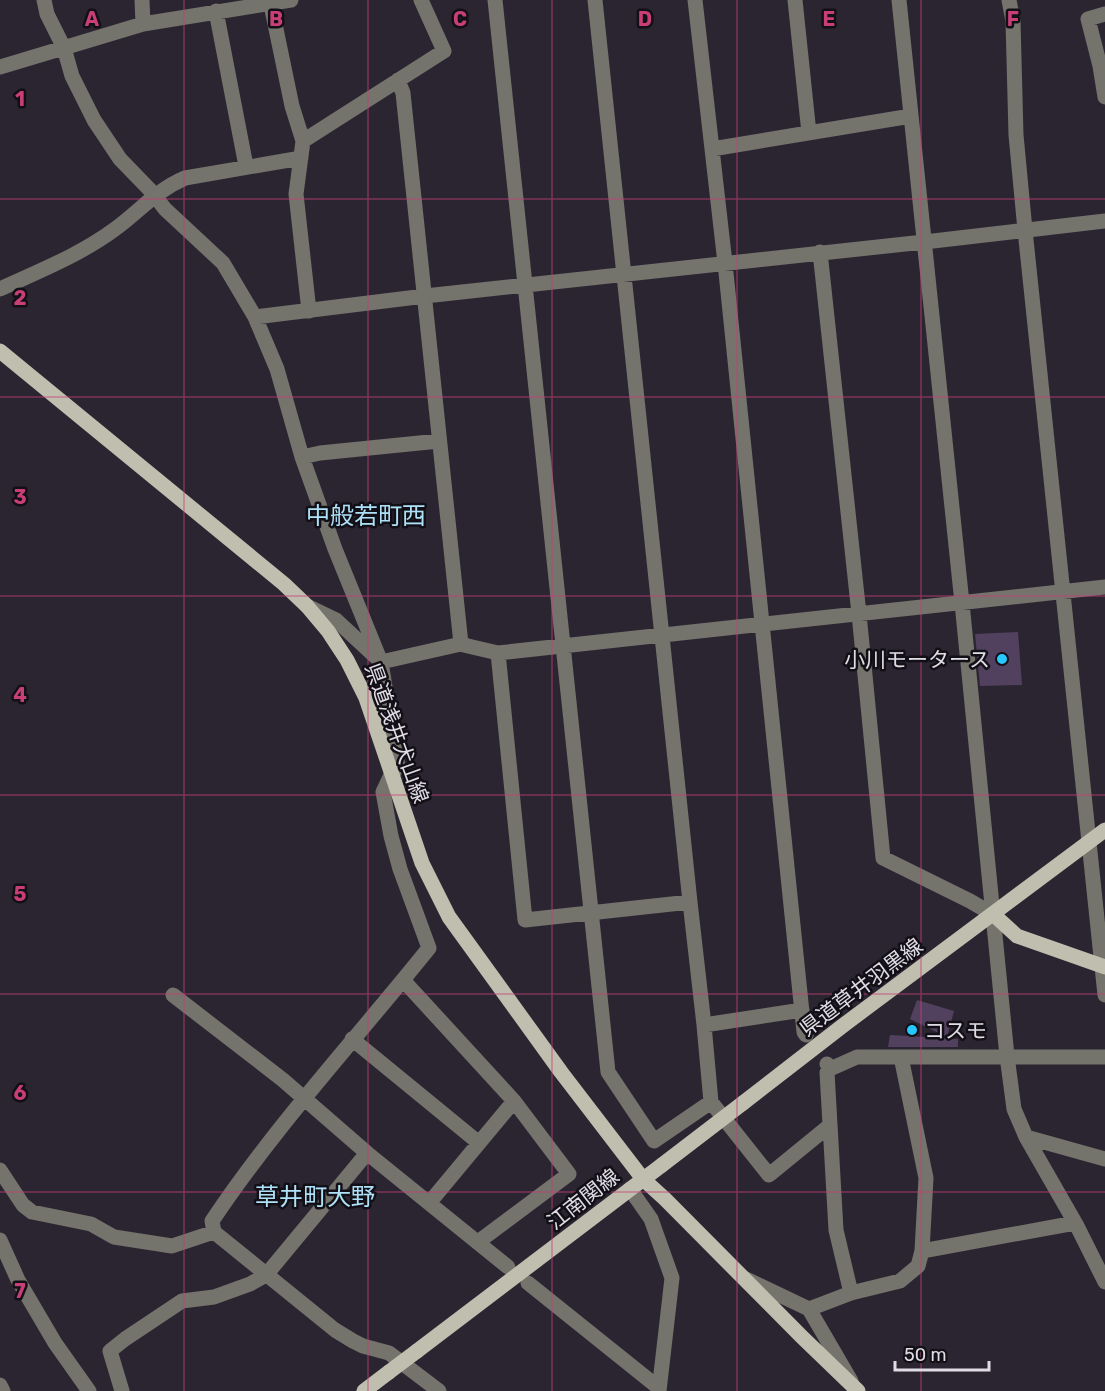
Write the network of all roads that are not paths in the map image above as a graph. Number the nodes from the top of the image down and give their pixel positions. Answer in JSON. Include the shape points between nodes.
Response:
{"nodes":[{"id":1,"x":44,"y":0,"type":"edge"},
{"id":2,"x":142,"y":0,"type":"edge"},
{"id":3,"x":291,"y":0,"type":"edge"},
{"id":4,"x":421,"y":0,"type":"edge"},
{"id":5,"x":495,"y":0,"type":"edge"},
{"id":6,"x":595,"y":0,"type":"edge"},
{"id":7,"x":695,"y":0,"type":"edge"},
{"id":8,"x":795,"y":0,"type":"edge"},
{"id":9,"x":899,"y":0,"type":"edge"},
{"id":10,"x":1009,"y":0,"type":"edge"},
{"id":11,"x":269,"y":1,"type":"edge"},
{"id":12,"x":216,"y":11,"type":"junction"},
{"id":13,"x":1105,"y":14,"type":"edge"},
{"id":14,"x":143,"y":24,"type":"junction"},
{"id":15,"x":64,"y":48,"type":"junction"},
{"id":16,"x":0,"y":67,"type":"edge"},
{"id":17,"x":398,"y":80,"type":"junction"},
{"id":18,"x":1105,"y":97,"type":"edge"},
{"id":19,"x":911,"y":116,"type":"junction"},
{"id":20,"x":809,"y":133,"type":"junction"},
{"id":21,"x":303,"y":141,"type":"junction"},
{"id":22,"x":712,"y":149,"type":"junction"},
{"id":23,"x":301,"y":158,"type":"junction"},
{"id":24,"x":246,"y":166,"type":"junction"},
{"id":25,"x":154,"y":195,"type":"junction"},
{"id":26,"x":1105,"y":221,"type":"edge"},
{"id":27,"x":1025,"y":230,"type":"junction"},
{"id":28,"x":925,"y":242,"type":"junction"},
{"id":29,"x":820,"y":252,"type":"junction"},
{"id":30,"x":725,"y":263,"type":"junction"},
{"id":31,"x":624,"y":274,"type":"junction"},
{"id":32,"x":525,"y":285,"type":"junction"},
{"id":33,"x":0,"y":289,"type":"edge"},
{"id":34,"x":425,"y":296,"type":"junction"},
{"id":35,"x":309,"y":311,"type":"junction"},
{"id":36,"x":255,"y":317,"type":"junction"},
{"id":37,"x":0,"y":351,"type":"edge"},
{"id":38,"x":439,"y":441,"type":"junction"},
{"id":39,"x":302,"y":457,"type":"junction"},
{"id":40,"x":1105,"y":587,"type":"edge"},
{"id":41,"x":1062,"y":592,"type":"junction"},
{"id":42,"x":962,"y":603,"type":"junction"},
{"id":43,"x":307,"y":606,"type":"junction"},
{"id":44,"x":859,"y":614,"type":"junction"},
{"id":45,"x":762,"y":624,"type":"junction"},
{"id":46,"x":662,"y":635,"type":"junction"},
{"id":47,"x":461,"y":644,"type":"junction"},
{"id":48,"x":562,"y":646,"type":"junction"},
{"id":49,"x":498,"y":653,"type":"junction"},
{"id":50,"x":381,"y":662,"type":"junction"},
{"id":51,"x":391,"y":775,"type":"junction"},
{"id":52,"x":1105,"y":830,"type":"edge"},
{"id":53,"x":1089,"y":843,"type":"junction"},
{"id":54,"x":690,"y":902,"type":"junction"},
{"id":55,"x":591,"y":914,"type":"junction"},
{"id":56,"x":994,"y":915,"type":"junction"},
{"id":57,"x":1103,"y":967,"type":"edge"},
{"id":58,"x":404,"y":980,"type":"junction"},
{"id":59,"x":173,"y":995,"type":"dead end"},
{"id":60,"x":1105,"y":995,"type":"edge"},
{"id":61,"x":802,"y":1010,"type":"junction"},
{"id":62,"x":704,"y":1025,"type":"junction"},
{"id":63,"x":806,"y":1035,"type":"dead end"},
{"id":64,"x":352,"y":1039,"type":"junction"},
{"id":65,"x":1007,"y":1056,"type":"junction"},
{"id":66,"x":901,"y":1057,"type":"junction"},
{"id":67,"x":1105,"y":1057,"type":"edge"},
{"id":68,"x":304,"y":1098,"type":"junction"},
{"id":69,"x":514,"y":1101,"type":"junction"},
{"id":70,"x":711,"y":1102,"type":"junction"},
{"id":71,"x":829,"y":1126,"type":"junction"},
{"id":72,"x":1026,"y":1137,"type":"junction"},
{"id":73,"x":479,"y":1143,"type":"junction"},
{"id":74,"x":367,"y":1153,"type":"junction"},
{"id":75,"x":1105,"y":1159,"type":"edge"},
{"id":76,"x":0,"y":1170,"type":"edge"},
{"id":77,"x":643,"y":1179,"type":"junction"},
{"id":78,"x":630,"y":1189,"type":"junction"},
{"id":79,"x":430,"y":1202,"type":"junction"},
{"id":80,"x":1075,"y":1223,"type":"junction"},
{"id":81,"x":214,"y":1232,"type":"junction"},
{"id":82,"x":0,"y":1240,"type":"edge"},
{"id":83,"x":478,"y":1242,"type":"junction"},
{"id":84,"x":922,"y":1251,"type":"junction"},
{"id":85,"x":508,"y":1267,"type":"dead end"},
{"id":86,"x":266,"y":1275,"type":"junction"},
{"id":87,"x":744,"y":1278,"type":"junction"},
{"id":88,"x":1105,"y":1282,"type":"edge"},
{"id":89,"x":528,"y":1283,"type":"dead end"},
{"id":90,"x":851,"y":1293,"type":"junction"},
{"id":91,"x":809,"y":1309,"type":"junction"},
{"id":92,"x":0,"y":1385,"type":"edge"},
{"id":93,"x":428,"y":1388,"type":"edge"},
{"id":94,"x":856,"y":1389,"type":"edge"},
{"id":95,"x":659,"y":1390,"type":"edge"},
{"id":96,"x":3,"y":1391,"type":"edge"},
{"id":97,"x":89,"y":1391,"type":"edge"},
{"id":98,"x":122,"y":1391,"type":"edge"},
{"id":99,"x":364,"y":1391,"type":"edge"}],
"edges":[{"from":1,"to":15,"type":"street"},
{"from":2,"to":14,"type":"street"},
{"from":3,"to":11,"type":"street"},
{"from":4,"to":17,"type":"street","via":[[444,51]]},
{"from":5,"to":32,"type":"street"},
{"from":6,"to":31,"type":"street"},
{"from":7,"to":22,"type":"street"},
{"from":8,"to":20,"type":"street"},
{"from":9,"to":19,"type":"street"},
{"from":10,"to":27,"type":"street"},
{"from":11,"to":12,"type":"street"},
{"from":11,"to":21,"type":"street"},
{"from":12,"to":14,"type":"street"},
{"from":12,"to":24,"type":"street"},
{"from":13,"to":18,"type":"street","via":[[1089,19]]},
{"from":14,"to":15,"type":"street"},
{"from":15,"to":16,"type":"street"},
{"from":15,"to":25,"type":"street","via":[[72,76],[94,120],[120,159]]},
{"from":17,"to":21,"type":"street"},
{"from":17,"to":34,"type":"street","via":[[403,93]]},
{"from":19,"to":20,"type":"street"},
{"from":19,"to":28,"type":"street"},
{"from":20,"to":22,"type":"street"},
{"from":21,"to":23,"type":"street"},
{"from":22,"to":30,"type":"street"},
{"from":23,"to":24,"type":"street"},
{"from":23,"to":35,"type":"street","via":[[296,194]]},
{"from":24,"to":25,"type":"street","via":[[185,178]]},
{"from":25,"to":33,"type":"street","via":[[85,249]]},
{"from":25,"to":36,"type":"street","via":[[224,263]]},
{"from":26,"to":27,"type":"street"},
{"from":27,"to":28,"type":"street"},
{"from":27,"to":41,"type":"street"},
{"from":28,"to":29,"type":"street"},
{"from":28,"to":42,"type":"street"},
{"from":29,"to":30,"type":"street"},
{"from":29,"to":44,"type":"street"},
{"from":30,"to":31,"type":"street"},
{"from":30,"to":45,"type":"street"},
{"from":31,"to":32,"type":"street"},
{"from":31,"to":46,"type":"street"},
{"from":32,"to":34,"type":"street"},
{"from":32,"to":48,"type":"street"},
{"from":34,"to":35,"type":"street"},
{"from":34,"to":38,"type":"street"},
{"from":35,"to":36,"type":"street"},
{"from":36,"to":39,"type":"street","via":[[277,369]]},
{"from":37,"to":43,"type":"main road","name":"県道浅井犬山線"},
{"from":38,"to":39,"type":"street"},
{"from":38,"to":47,"type":"street"},
{"from":39,"to":50,"type":"street"},
{"from":40,"to":41,"type":"street"},
{"from":41,"to":42,"type":"street"},
{"from":41,"to":53,"type":"street"},
{"from":42,"to":44,"type":"street"},
{"from":42,"to":56,"type":"street"},
{"from":43,"to":50,"type":"street","via":[[336,620]]},
{"from":43,"to":51,"type":"main road","name":"県道浅井犬山線","via":[[347,660],[366,698]]},
{"from":44,"to":45,"type":"street"},
{"from":44,"to":56,"type":"street","via":[[883,858]]},
{"from":45,"to":46,"type":"street"},
{"from":45,"to":61,"type":"street"},
{"from":46,"to":48,"type":"street"},
{"from":46,"to":54,"type":"street"},
{"from":47,"to":49,"type":"street"},
{"from":47,"to":50,"type":"street"},
{"from":48,"to":49,"type":"street"},
{"from":48,"to":55,"type":"street"},
{"from":49,"to":55,"type":"street","via":[[525,920]]},
{"from":50,"to":51,"type":"street","via":[[398,767]]},
{"from":51,"to":58,"type":"street","via":[[382,792],[391,836],[429,948]]},
{"from":51,"to":77,"type":"main road","name":"県道浅井犬山線","via":[[422,863],[449,917]]},
{"from":52,"to":53,"type":"main road","name":"県道草井羽黒線"},
{"from":53,"to":56,"type":"main road","name":"県道草井羽黒線"},
{"from":53,"to":57,"type":"street"},
{"from":54,"to":55,"type":"street"},
{"from":54,"to":62,"type":"street"},
{"from":55,"to":70,"type":"street","via":[[608,1072],[654,1141]]},
{"from":56,"to":57,"type":"main road","via":[[1017,936]]},
{"from":56,"to":65,"type":"street"},
{"from":56,"to":77,"type":"main road","name":"県道草井羽黒線","bridge":true},
{"from":57,"to":60,"type":"street"},
{"from":58,"to":64,"type":"street"},
{"from":58,"to":69,"type":"street"},
{"from":59,"to":68,"type":"street"},
{"from":61,"to":62,"type":"street"},
{"from":61,"to":63,"type":"street"},
{"from":62,"to":70,"type":"street"},
{"from":64,"to":68,"type":"street"},
{"from":64,"to":73,"type":"street"},
{"from":65,"to":66,"type":"street"},
{"from":65,"to":67,"type":"street"},
{"from":65,"to":72,"type":"street","via":[[1014,1109]]},
{"from":66,"to":71,"type":"street","via":[[857,1057],[828,1066]]},
{"from":66,"to":84,"type":"street","via":[[926,1178]]},
{"from":68,"to":74,"type":"street"},
{"from":68,"to":81,"type":"street","via":[[212,1221]]},
{"from":69,"to":73,"type":"street"},
{"from":69,"to":83,"type":"street","via":[[568,1174]]},
{"from":70,"to":71,"type":"street","via":[[769,1175]]},
{"from":71,"to":90,"type":"street","via":[[836,1230]]},
{"from":72,"to":75,"type":"street"},
{"from":72,"to":80,"type":"street"},
{"from":73,"to":79,"type":"street"},
{"from":74,"to":79,"type":"street"},
{"from":74,"to":86,"type":"street"},
{"from":76,"to":81,"type":"street","via":[[32,1212],[91,1224],[114,1237],[172,1246]]},
{"from":77,"to":78,"type":"main road","name":"江南関線"},
{"from":77,"to":87,"type":"main road","name":"江南関線"},
{"from":78,"to":95,"type":"street","via":[[651,1219],[672,1278]]},
{"from":78,"to":99,"type":"main road","name":"江南関線","bridge":true},
{"from":79,"to":83,"type":"street"},
{"from":80,"to":84,"type":"street"},
{"from":80,"to":88,"type":"street"},
{"from":81,"to":86,"type":"street"},
{"from":82,"to":97,"type":"street","via":[[55,1343]]},
{"from":83,"to":85,"type":"street"},
{"from":84,"to":90,"type":"street","via":[[918,1266],[900,1281]]},
{"from":86,"to":93,"type":"street","via":[[344,1335],[363,1346],[390,1353]]},
{"from":86,"to":98,"type":"street","via":[[213,1297],[182,1301],[110,1351]]},
{"from":87,"to":91,"type":"street"},
{"from":87,"to":94,"type":"main road","name":"江南関線"},
{"from":89,"to":95,"type":"street"},
{"from":90,"to":91,"type":"street"},
{"from":91,"to":94,"type":"street"},
{"from":92,"to":96,"type":"street"}]}
